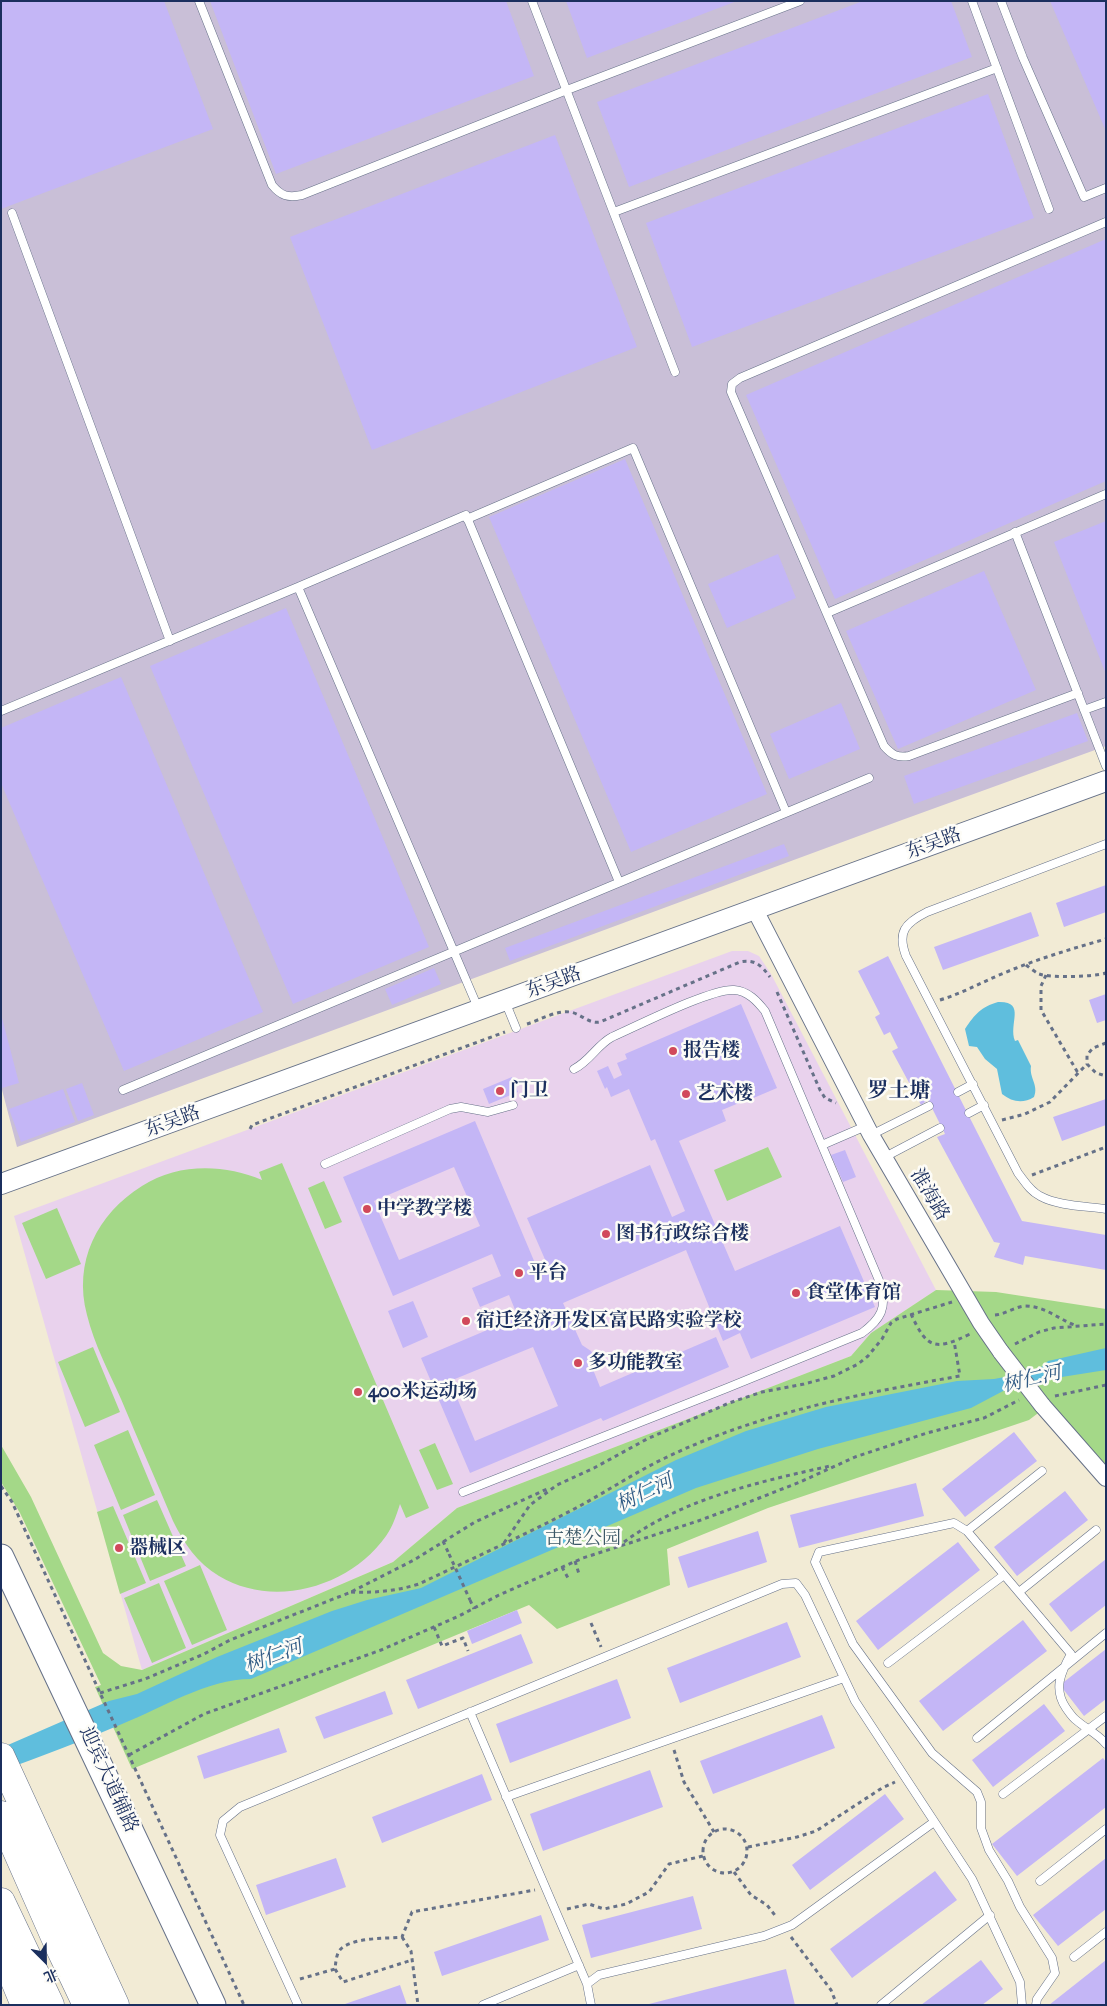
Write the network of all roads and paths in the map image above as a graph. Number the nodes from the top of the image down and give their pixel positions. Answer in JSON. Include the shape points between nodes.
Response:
{"nodes":[{"id":1,"x":200,"y":1,"type":"edge"},
{"id":2,"x":532,"y":1,"type":"edge"},
{"id":3,"x":800,"y":1,"type":"edge"},
{"id":4,"x":972,"y":1,"type":"edge"},
{"id":5,"x":1001,"y":1,"type":"edge"},
{"id":6,"x":997,"y":68,"type":"junction"},
{"id":7,"x":567,"y":90,"type":"junction"},
{"id":8,"x":1106,"y":188,"type":"edge"},
{"id":9,"x":1049,"y":209,"type":"dead end"},
{"id":10,"x":614,"y":212,"type":"junction"},
{"id":11,"x":12,"y":213,"type":"dead end"},
{"id":12,"x":1106,"y":222,"type":"edge"},
{"id":13,"x":675,"y":372,"type":"dead end"},
{"id":14,"x":1106,"y":494,"type":"edge"},
{"id":15,"x":467,"y":519,"type":"junction"},
{"id":16,"x":1016,"y":532,"type":"junction"},
{"id":17,"x":298,"y":588,"type":"junction"},
{"id":18,"x":827,"y":613,"type":"junction"},
{"id":19,"x":170,"y":641,"type":"junction"},
{"id":20,"x":1078,"y":693,"type":"junction"},
{"id":21,"x":1106,"y":702,"type":"edge"},
{"id":22,"x":1084,"y":710,"type":"junction"},
{"id":23,"x":1,"y":712,"type":"edge"},
{"id":24,"x":1106,"y":766,"type":"edge"},
{"id":25,"x":869,"y":778,"type":"dead end"},
{"id":26,"x":1106,"y":780,"type":"edge"},
{"id":27,"x":786,"y":812,"type":"junction"},
{"id":28,"x":1106,"y":844,"type":"edge"},
{"id":29,"x":619,"y":882,"type":"junction"},
{"id":30,"x":755,"y":910,"type":"junction"},
{"id":31,"x":1106,"y":940,"type":"edge"},
{"id":32,"x":454,"y":952,"type":"junction"},
{"id":33,"x":1026,"y":965,"type":"junction"},
{"id":34,"x":1106,"y":973,"type":"edge"},
{"id":35,"x":1046,"y":975,"type":"junction"},
{"id":36,"x":772,"y":982,"type":"dead end"},
{"id":37,"x":775,"y":987,"type":"dead end"},
{"id":38,"x":505,"y":1001,"type":"junction"},
{"id":39,"x":930,"y":1003,"type":"junction"},
{"id":40,"x":478,"y":1010,"type":"junction"},
{"id":41,"x":516,"y":1028,"type":"junction"},
{"id":42,"x":1106,"y":1043,"type":"edge"},
{"id":43,"x":1087,"y":1064,"type":"junction"},
{"id":44,"x":574,"y":1069,"type":"dead end"},
{"id":45,"x":1078,"y":1074,"type":"junction"},
{"id":46,"x":1106,"y":1076,"type":"edge"},
{"id":47,"x":973,"y":1084,"type":"junction"},
{"id":48,"x":123,"y":1090,"type":"dead end"},
{"id":49,"x":958,"y":1092,"type":"dead end"},
{"id":50,"x":513,"y":1105,"type":"dead end"},
{"id":51,"x":984,"y":1105,"type":"junction"},
{"id":52,"x":929,"y":1106,"type":"dead end"},
{"id":53,"x":858,"y":1110,"type":"junction"},
{"id":54,"x":969,"y":1113,"type":"dead end"},
{"id":55,"x":992,"y":1122,"type":"junction"},
{"id":56,"x":940,"y":1128,"type":"dead end"},
{"id":57,"x":250,"y":1129,"type":"dead end"},
{"id":58,"x":868,"y":1130,"type":"junction"},
{"id":59,"x":822,"y":1145,"type":"junction"},
{"id":60,"x":1106,"y":1147,"type":"edge"},
{"id":61,"x":883,"y":1158,"type":"junction"},
{"id":62,"x":324,"y":1164,"type":"dead end"},
{"id":63,"x":1022,"y":1179,"type":"junction"},
{"id":64,"x":1,"y":1184,"type":"edge"},
{"id":65,"x":1106,"y":1209,"type":"edge"},
{"id":66,"x":967,"y":1298,"type":"junction"},
{"id":67,"x":911,"y":1314,"type":"junction"},
{"id":68,"x":982,"y":1324,"type":"junction"},
{"id":69,"x":1106,"y":1324,"type":"edge"},
{"id":70,"x":1080,"y":1327,"type":"junction"},
{"id":71,"x":954,"y":1341,"type":"junction"},
{"id":72,"x":1000,"y":1351,"type":"junction"},
{"id":73,"x":1106,"y":1385,"type":"edge"},
{"id":74,"x":1023,"y":1399,"type":"dead end"},
{"id":75,"x":1045,"y":1400,"type":"junction"},
{"id":76,"x":838,"y":1465,"type":"junction"},
{"id":77,"x":1042,"y":1471,"type":"dead end"},
{"id":78,"x":1106,"y":1478,"type":"edge"},
{"id":79,"x":557,"y":1485,"type":"junction"},
{"id":80,"x":1,"y":1486,"type":"edge"},
{"id":81,"x":463,"y":1492,"type":"dead end"},
{"id":82,"x":1096,"y":1530,"type":"dead end"},
{"id":83,"x":967,"y":1531,"type":"junction"},
{"id":84,"x":443,"y":1542,"type":"junction"},
{"id":85,"x":504,"y":1543,"type":"junction"},
{"id":86,"x":621,"y":1545,"type":"junction"},
{"id":87,"x":1,"y":1557,"type":"edge"},
{"id":88,"x":575,"y":1561,"type":"junction"},
{"id":89,"x":562,"y":1567,"type":"junction"},
{"id":90,"x":579,"y":1574,"type":"dead end"},
{"id":91,"x":1004,"y":1575,"type":"junction"},
{"id":92,"x":568,"y":1578,"type":"dead end"},
{"id":93,"x":351,"y":1592,"type":"junction"},
{"id":94,"x":1019,"y":1592,"type":"junction"},
{"id":95,"x":474,"y":1609,"type":"junction"},
{"id":96,"x":591,"y":1623,"type":"dead end"},
{"id":97,"x":434,"y":1627,"type":"junction"},
{"id":98,"x":1106,"y":1633,"type":"edge"},
{"id":99,"x":468,"y":1651,"type":"dead end"},
{"id":100,"x":605,"y":1657,"type":"junction"},
{"id":101,"x":888,"y":1663,"type":"dead end"},
{"id":102,"x":1064,"y":1667,"type":"junction"},
{"id":103,"x":844,"y":1678,"type":"junction"},
{"id":104,"x":100,"y":1693,"type":"junction"},
{"id":105,"x":470,"y":1712,"type":"junction"},
{"id":106,"x":1106,"y":1716,"type":"edge"},
{"id":107,"x":1090,"y":1729,"type":"junction"},
{"id":108,"x":976,"y":1738,"type":"dead end"},
{"id":109,"x":671,"y":1739,"type":"junction"},
{"id":110,"x":1106,"y":1744,"type":"edge"},
{"id":111,"x":129,"y":1755,"type":"junction"},
{"id":112,"x":1,"y":1757,"type":"edge"},
{"id":113,"x":905,"y":1777,"type":"junction"},
{"id":114,"x":1002,"y":1794,"type":"dead end"},
{"id":115,"x":506,"y":1797,"type":"junction"},
{"id":116,"x":1,"y":1815,"type":"edge"},
{"id":117,"x":934,"y":1822,"type":"junction"},
{"id":118,"x":1106,"y":1829,"type":"edge"},
{"id":119,"x":714,"y":1832,"type":"junction"},
{"id":120,"x":748,"y":1847,"type":"junction"},
{"id":121,"x":703,"y":1856,"type":"junction"},
{"id":122,"x":1040,"y":1880,"type":"dead end"},
{"id":123,"x":546,"y":1888,"type":"junction"},
{"id":124,"x":1,"y":1902,"type":"edge"},
{"id":125,"x":556,"y":1912,"type":"junction"},
{"id":126,"x":990,"y":1915,"type":"junction"},
{"id":127,"x":1106,"y":1932,"type":"edge"},
{"id":128,"x":402,"y":1937,"type":"junction"},
{"id":129,"x":1,"y":1947,"type":"edge"},
{"id":130,"x":1074,"y":1957,"type":"dead end"},
{"id":131,"x":412,"y":1960,"type":"junction"},
{"id":132,"x":579,"y":1965,"type":"junction"},
{"id":133,"x":335,"y":1969,"type":"junction"},
{"id":134,"x":288,"y":1983,"type":"junction"},
{"id":135,"x":587,"y":1984,"type":"junction"},
{"id":136,"x":25,"y":2005,"type":"edge"},
{"id":137,"x":50,"y":2005,"type":"edge"},
{"id":138,"x":87,"y":2005,"type":"edge"},
{"id":139,"x":115,"y":2005,"type":"edge"},
{"id":140,"x":214,"y":2005,"type":"edge"},
{"id":141,"x":244,"y":2005,"type":"edge"},
{"id":142,"x":298,"y":2005,"type":"edge"},
{"id":143,"x":418,"y":2005,"type":"edge"},
{"id":144,"x":483,"y":2005,"type":"edge"},
{"id":145,"x":592,"y":2005,"type":"edge"},
{"id":146,"x":881,"y":2005,"type":"edge"},
{"id":147,"x":1022,"y":2005,"type":"edge"},
{"id":148,"x":1036,"y":2005,"type":"edge"}],
"edges":[{"from":1,"to":7,"type":"lane","via":[[272,185],[279,194],[290,198]]},
{"from":2,"to":7,"type":"lane"},
{"from":3,"to":7,"type":"lane"},
{"from":4,"to":6,"type":"lane"},
{"from":5,"to":8,"type":"lane","via":[[1084,197]]},
{"from":6,"to":9,"type":"lane"},
{"from":6,"to":10,"type":"lane"},
{"from":7,"to":10,"type":"lane"},
{"from":10,"to":13,"type":"lane"},
{"from":11,"to":19,"type":"lane"},
{"from":12,"to":18,"type":"lane","via":[[732,384],[731,392]]},
{"from":14,"to":16,"type":"lane"},
{"from":15,"to":17,"type":"lane","via":[[466,515]]},
{"from":15,"to":27,"type":"lane","via":[[633,448]]},
{"from":15,"to":29,"type":"lane"},
{"from":16,"to":18,"type":"lane"},
{"from":16,"to":20,"type":"lane"},
{"from":17,"to":19,"type":"lane"},
{"from":17,"to":32,"type":"lane"},
{"from":18,"to":20,"type":"lane","via":[[884,746],[899,757]]},
{"from":19,"to":23,"type":"lane"},
{"from":20,"to":22,"type":"lane"},
{"from":21,"to":22,"type":"lane"},
{"from":22,"to":24,"type":"lane"},
{"from":25,"to":27,"type":"lane"},
{"from":26,"to":30,"type":"street","name":"东吴路"},
{"from":27,"to":29,"type":"lane"},
{"from":28,"to":39,"type":"lane","via":[[914,918],[904,929],[900,942]]},
{"from":29,"to":32,"type":"lane"},
{"from":30,"to":38,"type":"street","name":"东吴路"},
{"from":30,"to":53,"type":"street","name":"淮海路"},
{"from":31,"to":33,"type":"path","via":[[1065,950]]},
{"from":32,"to":40,"type":"lane"},
{"from":32,"to":48,"type":"lane"},
{"from":33,"to":35,"type":"path"},
{"from":33,"to":39,"type":"path","via":[[960,994]]},
{"from":34,"to":35,"type":"path","via":[[1095,976]]},
{"from":35,"to":45,"type":"path","via":[[1041,986],[1041,1010]]},
{"from":36,"to":41,"type":"path","via":[[762,966],[740,962],[600,1022],[561,1012]]},
{"from":37,"to":53,"type":"path","via":[[825,1098]]},
{"from":38,"to":40,"type":"street","name":"东吴路"},
{"from":38,"to":41,"type":"lane"},
{"from":39,"to":47,"type":"lane"},
{"from":40,"to":64,"type":"street","name":"东吴路"},
{"from":41,"to":57,"type":"path"},
{"from":42,"to":43,"type":"path","via":[[1093,1048],[1087,1055]]},
{"from":43,"to":45,"type":"path"},
{"from":43,"to":46,"type":"path","via":[[1096,1073]]},
{"from":44,"to":59,"type":"lane","via":[[584,1064],[612,1037],[718,991],[741,992],[755,1000],[765,1012]]},
{"from":45,"to":55,"type":"path","via":[[1050,1102],[1025,1114]]},
{"from":47,"to":49,"type":"lane"},
{"from":47,"to":51,"type":"lane"},
{"from":50,"to":62,"type":"lane","via":[[488,1112],[461,1107],[450,1109]]},
{"from":51,"to":54,"type":"lane"},
{"from":51,"to":55,"type":"lane"},
{"from":52,"to":58,"type":"lane"},
{"from":53,"to":58,"type":"street","name":"淮海路"},
{"from":55,"to":63,"type":"lane"},
{"from":56,"to":61,"type":"lane"},
{"from":58,"to":59,"type":"lane"},
{"from":58,"to":61,"type":"street","name":"淮海路"},
{"from":59,"to":81,"type":"lane","via":[[882,1290],[884,1305],[870,1327]]},
{"from":60,"to":63,"type":"path"},
{"from":61,"to":66,"type":"street","name":"淮海路"},
{"from":63,"to":65,"type":"lane","via":[[1040,1197]]},
{"from":66,"to":67,"type":"path"},
{"from":66,"to":68,"type":"street","name":"淮海路"},
{"from":67,"to":71,"type":"path","via":[[925,1340],[937,1345]]},
{"from":67,"to":79,"type":"path","via":[[891,1323],[868,1356],[834,1376],[729,1403],[647,1439]]},
{"from":68,"to":70,"type":"path","via":[[1026,1306],[1048,1310],[1064,1322]]},
{"from":68,"to":71,"type":"path"},
{"from":68,"to":72,"type":"street","name":"淮海路"},
{"from":69,"to":70,"type":"path"},
{"from":70,"to":72,"type":"path","via":[[1039,1332]]},
{"from":71,"to":85,"type":"path","via":[[960,1376],[803,1407],[746,1426],[665,1458],[576,1508]]},
{"from":72,"to":75,"type":"street","name":"淮海路","bridge":true},
{"from":73,"to":75,"type":"path"},
{"from":74,"to":76,"type":"path","via":[[984,1418],[926,1433]]},
{"from":75,"to":78,"type":"street","name":"淮海路"},
{"from":76,"to":86,"type":"path","via":[[698,1521]]},
{"from":76,"to":86,"type":"path","via":[[722,1494],[669,1516]]},
{"from":77,"to":83,"type":"lane"},
{"from":79,"to":84,"type":"path","via":[[481,1518]]},
{"from":79,"to":85,"type":"path","via":[[530,1505]]},
{"from":80,"to":104,"type":"path","via":[[12,1502]]},
{"from":82,"to":94,"type":"lane"},
{"from":83,"to":91,"type":"lane"},
{"from":83,"to":148,"type":"lane","via":[[954,1523],[944,1525],[819,1552],[815,1562],[854,1644],[932,1753],[977,1792],[981,1802],[981,1828],[988,1850],[1052,1958],[1055,1973]]},
{"from":84,"to":93,"type":"path"},
{"from":84,"to":95,"type":"path","bridge":true},
{"from":85,"to":93,"type":"path","via":[[419,1584],[382,1592]]},
{"from":86,"to":88,"type":"path"},
{"from":87,"to":140,"type":"main road","name":"迎宾大道辅路"},
{"from":88,"to":89,"type":"path"},
{"from":88,"to":90,"type":"path"},
{"from":89,"to":92,"type":"path"},
{"from":89,"to":95,"type":"path"},
{"from":91,"to":94,"type":"lane"},
{"from":91,"to":101,"type":"lane"},
{"from":93,"to":104,"type":"path","via":[[230,1640],[145,1679]]},
{"from":94,"to":102,"type":"lane","via":[[1071,1654]]},
{"from":95,"to":97,"type":"path"},
{"from":96,"to":100,"type":"path"},
{"from":97,"to":99,"type":"path","via":[[442,1646],[463,1638]]},
{"from":97,"to":111,"type":"path","via":[[381,1650],[204,1714]]},
{"from":98,"to":102,"type":"lane"},
{"from":100,"to":103,"type":"lane","via":[[782,1584],[796,1583],[805,1595]]},
{"from":100,"to":105,"type":"lane"},
{"from":102,"to":107,"type":"lane","via":[[1058,1684],[1062,1701],[1075,1719]]},
{"from":102,"to":108,"type":"lane"},
{"from":103,"to":109,"type":"lane"},
{"from":103,"to":113,"type":"lane","via":[[855,1701]]},
{"from":104,"to":111,"type":"path"},
{"from":105,"to":115,"type":"lane"},
{"from":105,"to":134,"type":"lane","via":[[240,1807],[223,1821],[220,1835]]},
{"from":106,"to":107,"type":"lane"},
{"from":107,"to":110,"type":"lane"},
{"from":107,"to":114,"type":"lane"},
{"from":109,"to":115,"type":"lane"},
{"from":109,"to":119,"type":"path","via":[[684,1782]]},
{"from":111,"to":141,"type":"path"},
{"from":112,"to":139,"type":"highway"},
{"from":113,"to":117,"type":"lane"},
{"from":113,"to":120,"type":"path","via":[[882,1788],[816,1831]]},
{"from":115,"to":123,"type":"lane"},
{"from":116,"to":138,"type":"highway"},
{"from":117,"to":126,"type":"lane","via":[[972,1879]]},
{"from":117,"to":135,"type":"lane","via":[[792,1925],[764,1936],[599,1975]]},
{"from":118,"to":122,"type":"lane"},
{"from":119,"to":120,"type":"path","via":[[733,1830],[740,1834]]},
{"from":119,"to":121,"type":"path","via":[[704,1845]]},
{"from":120,"to":121,"type":"path","via":[[746,1862],[727,1874],[713,1870]]},
{"from":121,"to":125,"type":"path","via":[[669,1864],[649,1892],[626,1904],[604,1908],[589,1904]]},
{"from":123,"to":125,"type":"lane"},
{"from":123,"to":128,"type":"path","via":[[412,1912]]},
{"from":124,"to":137,"type":"highway"},
{"from":125,"to":132,"type":"lane"},
{"from":126,"to":146,"type":"lane"},
{"from":126,"to":147,"type":"lane","via":[[1020,1982]]},
{"from":127,"to":130,"type":"lane"},
{"from":128,"to":131,"type":"path","via":[[411,1951]]},
{"from":128,"to":133,"type":"path","via":[[362,1941],[343,1947],[337,1955]]},
{"from":129,"to":136,"type":"highway"},
{"from":131,"to":133,"type":"path","via":[[343,1982]]},
{"from":131,"to":143,"type":"path"},
{"from":132,"to":135,"type":"lane"},
{"from":132,"to":144,"type":"lane"},
{"from":133,"to":134,"type":"path"},
{"from":134,"to":142,"type":"lane"},
{"from":135,"to":145,"type":"lane"}]}
